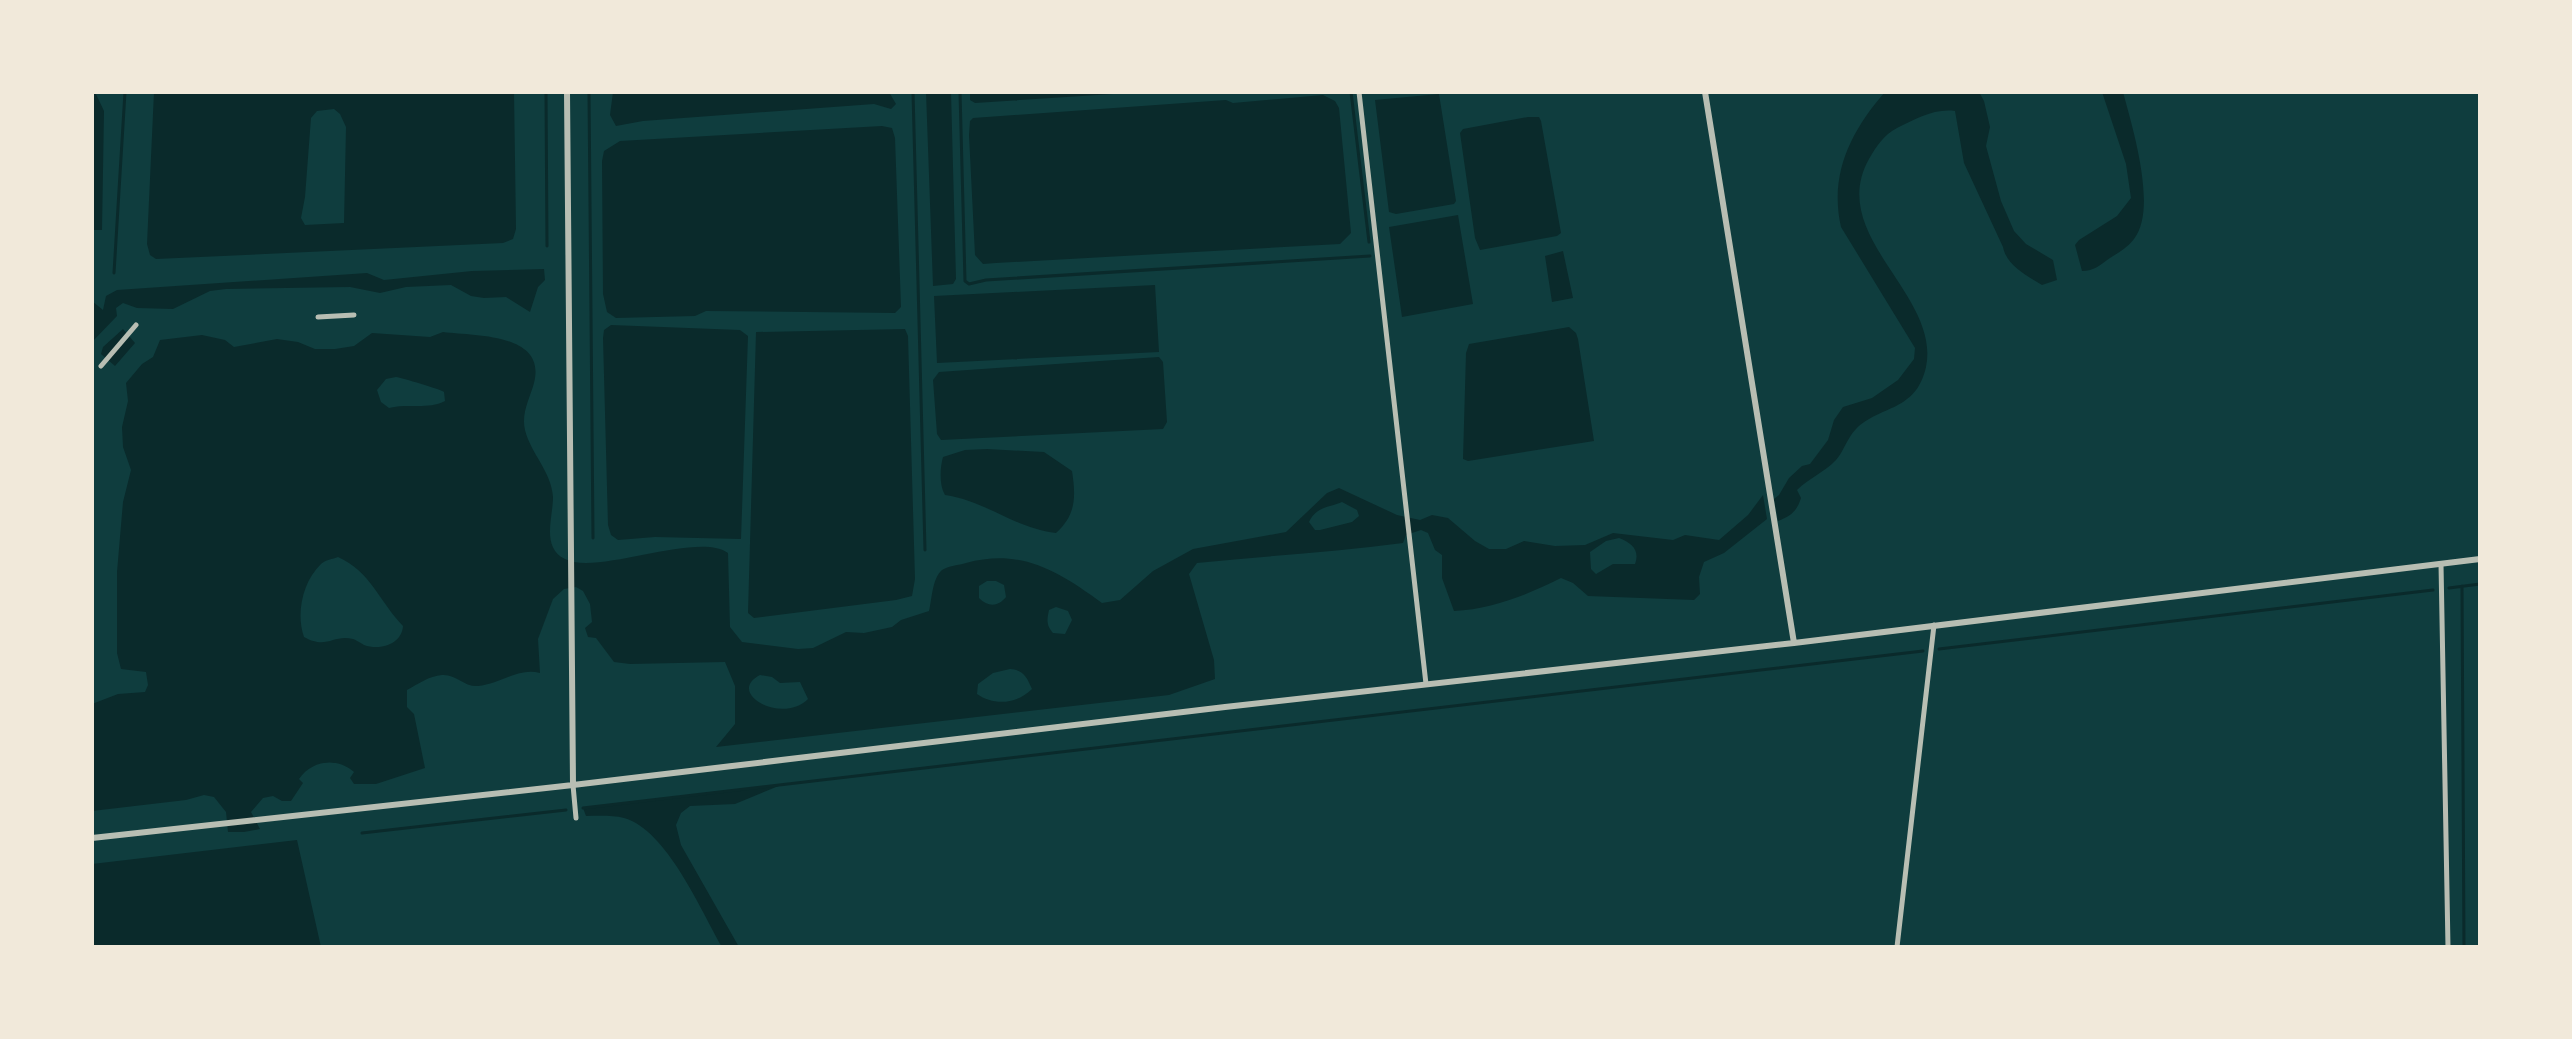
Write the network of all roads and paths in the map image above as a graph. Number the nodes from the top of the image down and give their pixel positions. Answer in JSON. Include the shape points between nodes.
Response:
{"nodes":[{"id":1,"x":567,"y":92,"type":"edge"},
{"id":2,"x":1359,"y":92,"type":"edge"},
{"id":3,"x":1705,"y":92,"type":"edge"},
{"id":4,"x":354,"y":315,"type":"dead end"},
{"id":5,"x":318,"y":317,"type":"dead end"},
{"id":6,"x":136,"y":325,"type":"dead end"},
{"id":7,"x":101,"y":366,"type":"dead end"},
{"id":8,"x":2480,"y":559,"type":"edge"},
{"id":9,"x":2441,"y":564,"type":"junction"},
{"id":10,"x":1934,"y":625,"type":"junction"},
{"id":11,"x":1794,"y":643,"type":"junction"},
{"id":12,"x":1426,"y":684,"type":"junction"},
{"id":13,"x":573,"y":785,"type":"junction"},
{"id":14,"x":576,"y":818,"type":"dead end"},
{"id":15,"x":92,"y":838,"type":"edge"},
{"id":16,"x":1897,"y":947,"type":"edge"},
{"id":17,"x":2448,"y":947,"type":"edge"}],
"edges":[{"from":1,"to":13,"type":"street"},
{"from":2,"to":12,"type":"street"},
{"from":3,"to":11,"type":"street"},
{"from":4,"to":5,"type":"street"},
{"from":6,"to":7,"type":"street"},
{"from":8,"to":9,"type":"street"},
{"from":9,"to":10,"type":"street"},
{"from":9,"to":17,"type":"street"},
{"from":10,"to":11,"type":"street"},
{"from":10,"to":16,"type":"street"},
{"from":11,"to":12,"type":"street"},
{"from":12,"to":13,"type":"street"},
{"from":13,"to":14,"type":"street"},
{"from":13,"to":15,"type":"street"}]}
